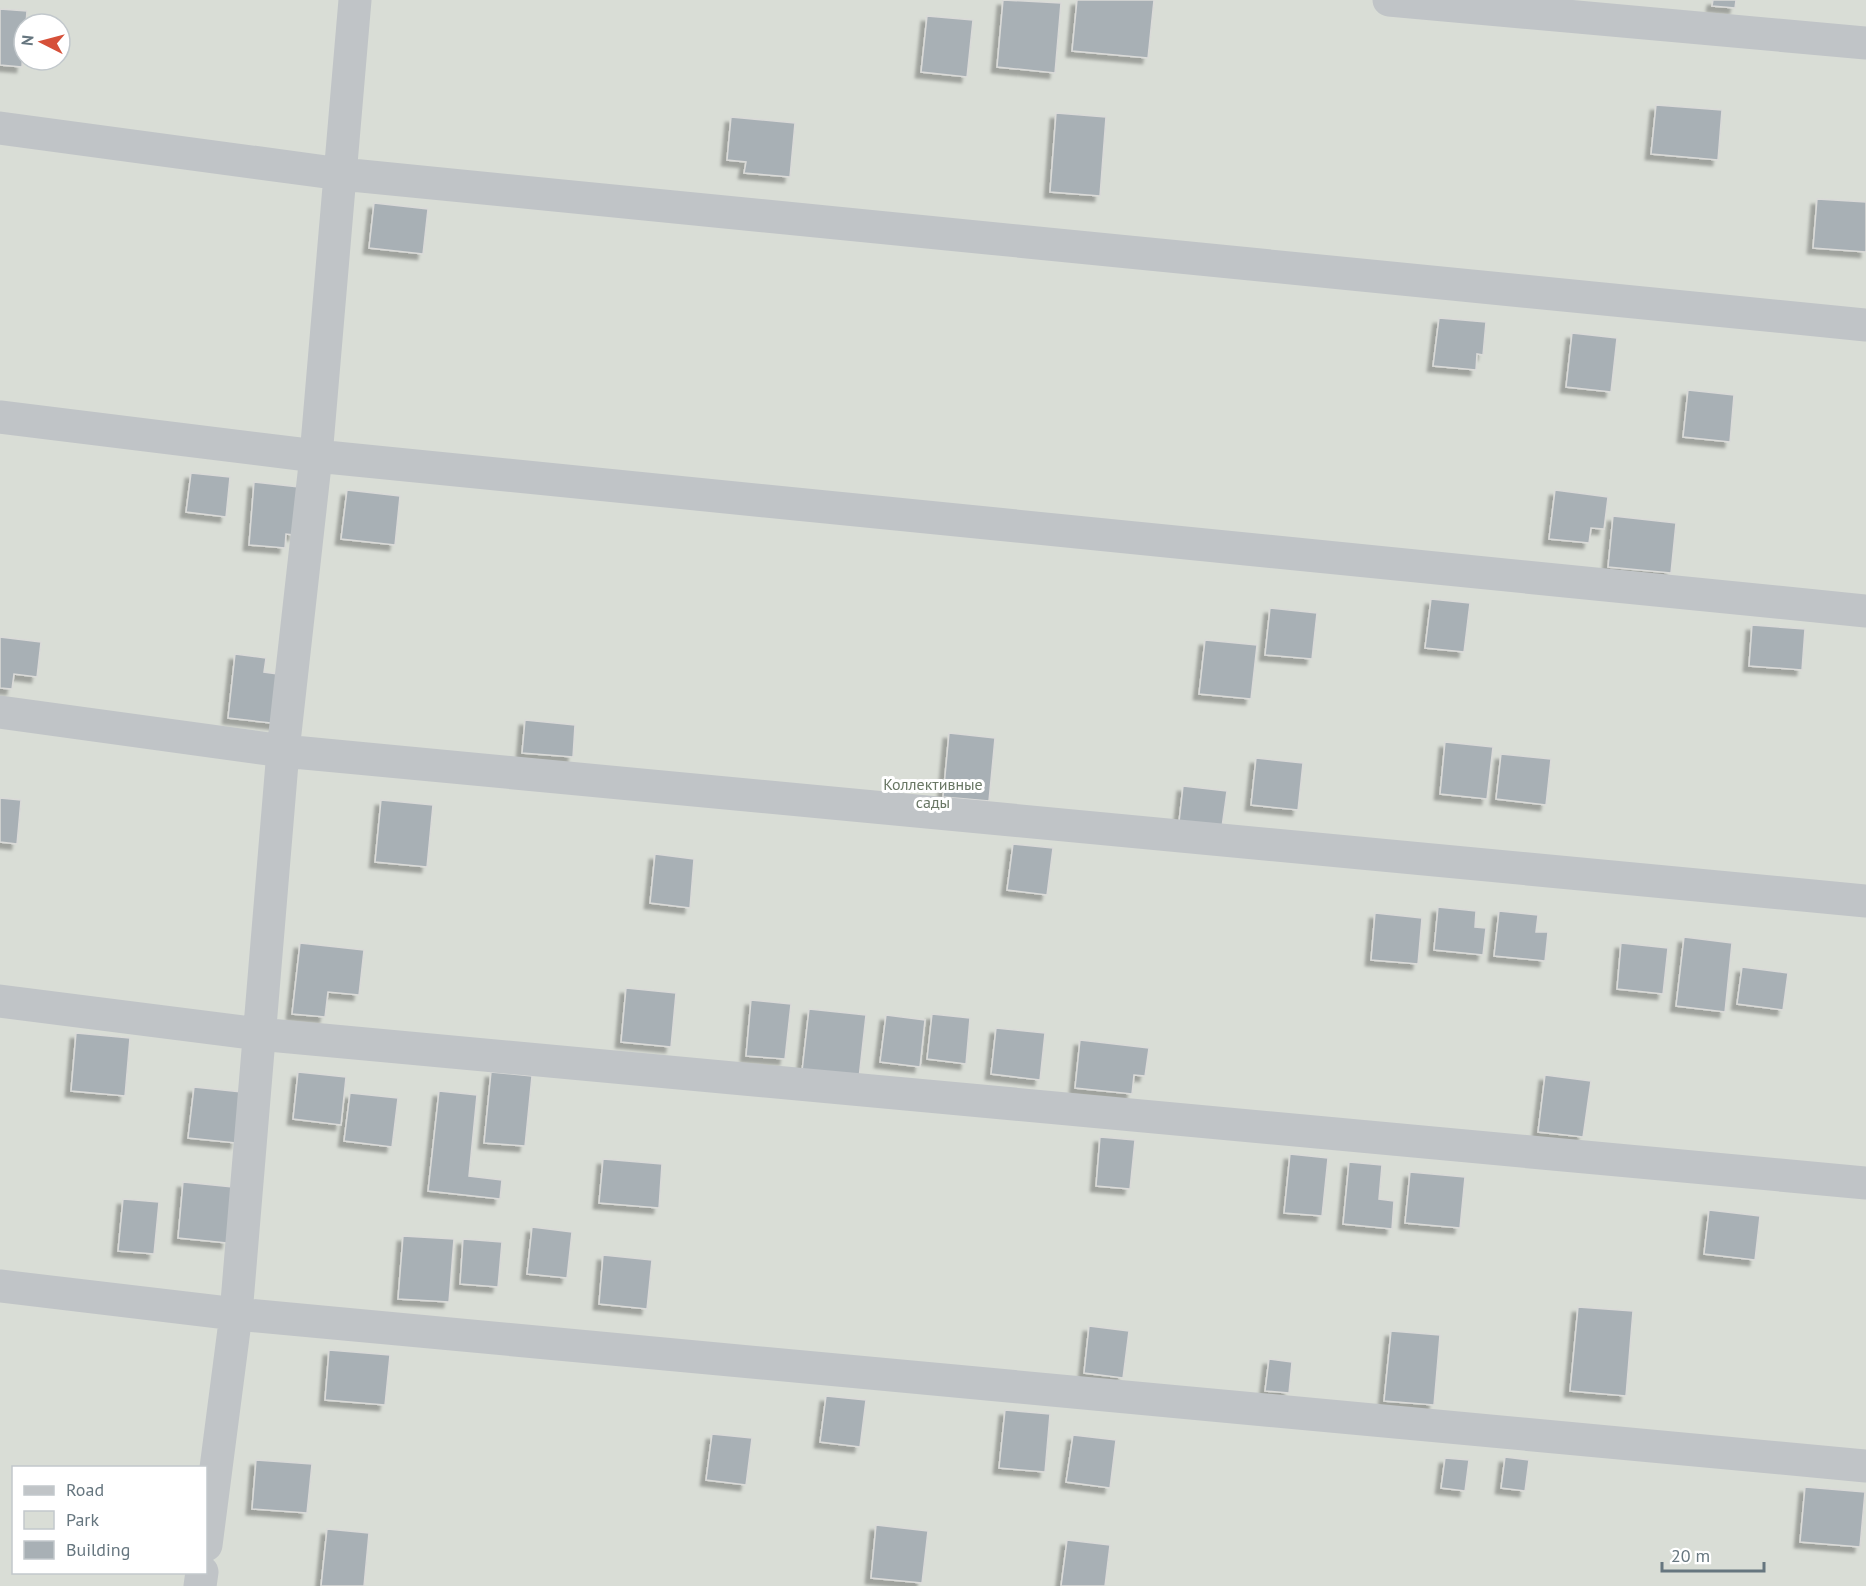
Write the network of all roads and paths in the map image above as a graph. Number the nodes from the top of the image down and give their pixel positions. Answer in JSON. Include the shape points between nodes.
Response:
{"nodes":[{"id":1,"x":356,"y":0,"type":"edge"},
{"id":2,"x":1389,"y":0,"type":"edge"},
{"id":3,"x":1866,"y":43,"type":"edge"},
{"id":4,"x":0,"y":128,"type":"edge"},
{"id":5,"x":341,"y":174,"type":"junction"},
{"id":6,"x":1866,"y":325,"type":"edge"},
{"id":7,"x":0,"y":417,"type":"edge"},
{"id":8,"x":316,"y":456,"type":"junction"},
{"id":9,"x":1866,"y":610,"type":"edge"},
{"id":10,"x":0,"y":711,"type":"edge"},
{"id":11,"x":283,"y":751,"type":"junction"},
{"id":12,"x":1866,"y":901,"type":"edge"},
{"id":13,"x":0,"y":1001,"type":"edge"},
{"id":14,"x":258,"y":1034,"type":"junction"},
{"id":15,"x":1866,"y":1183,"type":"edge"},
{"id":16,"x":0,"y":1286,"type":"edge"},
{"id":17,"x":236,"y":1314,"type":"junction"},
{"id":18,"x":1866,"y":1466,"type":"edge"},
{"id":19,"x":207,"y":1537,"type":"edge"}],
"edges":[{"from":1,"to":5,"type":"street"},
{"from":2,"to":3,"type":"street"},
{"from":4,"to":5,"type":"street"},
{"from":5,"to":6,"type":"street"},
{"from":5,"to":8,"type":"street"},
{"from":7,"to":8,"type":"street"},
{"from":8,"to":9,"type":"street"},
{"from":8,"to":11,"type":"street"},
{"from":10,"to":11,"type":"street"},
{"from":11,"to":12,"type":"street"},
{"from":11,"to":14,"type":"street"},
{"from":13,"to":14,"type":"street"},
{"from":14,"to":15,"type":"street"},
{"from":14,"to":17,"type":"street"},
{"from":16,"to":17,"type":"street"},
{"from":17,"to":18,"type":"street"},
{"from":17,"to":19,"type":"street"}]}
